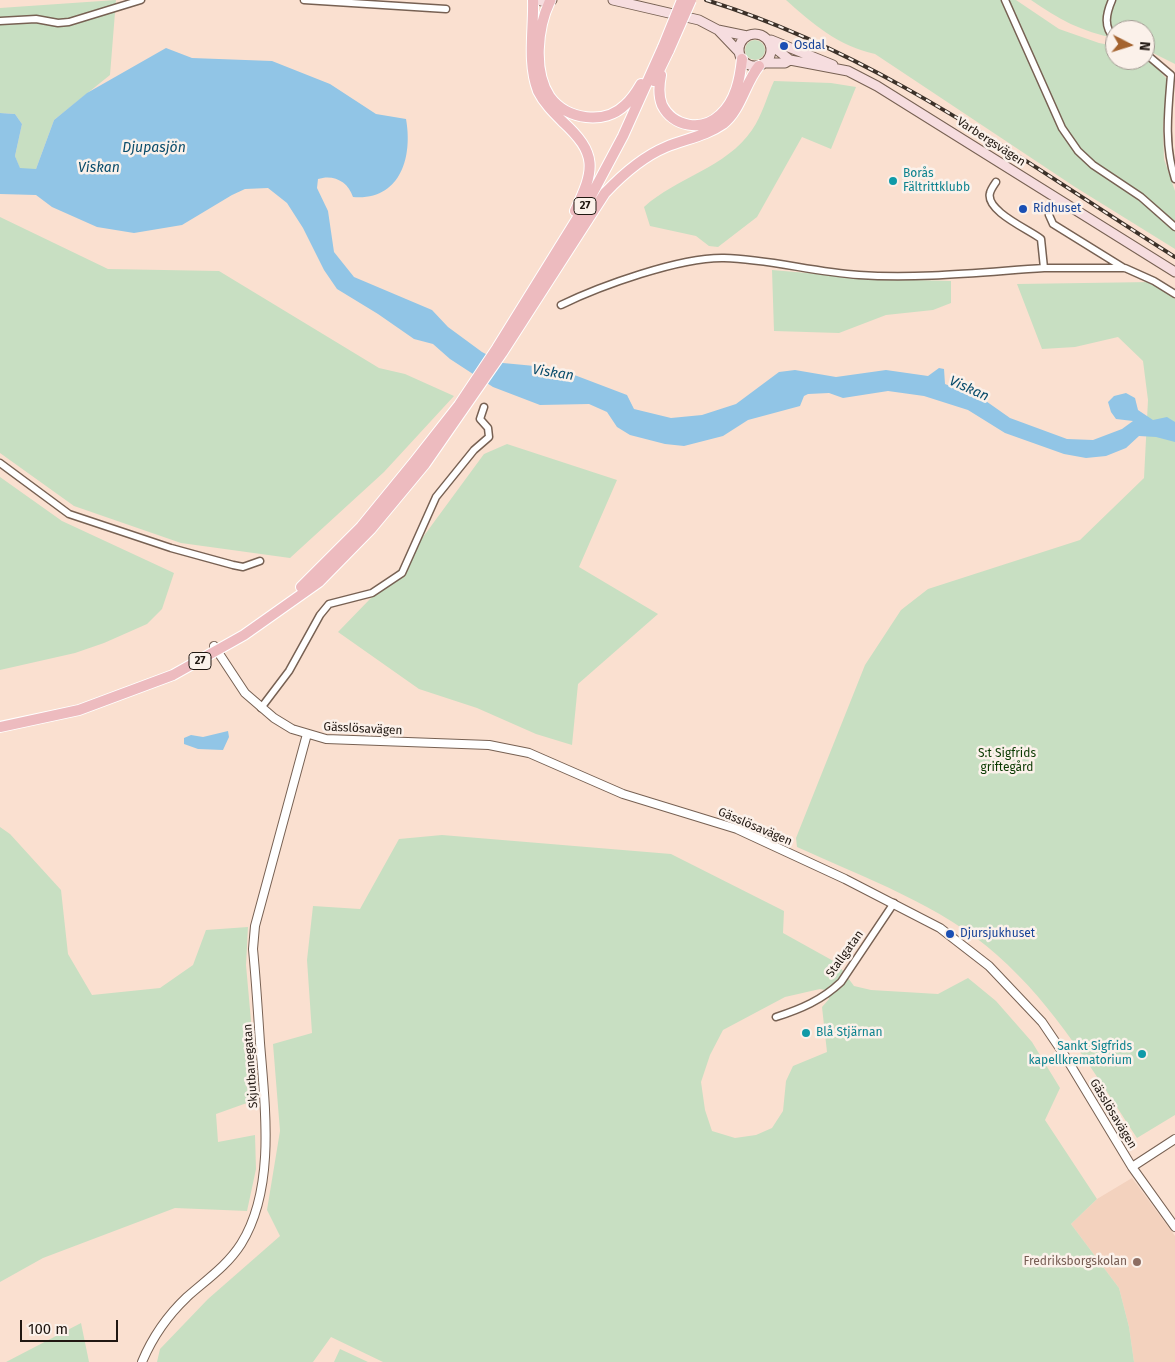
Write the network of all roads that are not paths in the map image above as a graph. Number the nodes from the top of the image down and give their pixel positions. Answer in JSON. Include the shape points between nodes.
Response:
{"nodes":[{"id":1,"x":141,"y":0,"type":"edge"},
{"id":2,"x":304,"y":0,"type":"edge"},
{"id":3,"x":533,"y":0,"type":"edge"},
{"id":4,"x":537,"y":0,"type":"edge"},
{"id":5,"x":613,"y":0,"type":"edge"},
{"id":6,"x":682,"y":0,"type":"edge"},
{"id":7,"x":690,"y":0,"type":"edge"},
{"id":8,"x":1005,"y":0,"type":"edge"},
{"id":9,"x":1112,"y":0,"type":"edge"},
{"id":10,"x":329,"y":1,"type":"edge"},
{"id":11,"x":551,"y":1,"type":"edge"},
{"id":12,"x":446,"y":9,"type":"dead end"},
{"id":13,"x":1106,"y":20,"type":"edge"},
{"id":14,"x":0,"y":21,"type":"edge"},
{"id":15,"x":718,"y":30,"type":"junction"},
{"id":16,"x":747,"y":36,"type":"junction"},
{"id":17,"x":768,"y":42,"type":"junction"},
{"id":18,"x":664,"y":51,"type":"junction"},
{"id":19,"x":740,"y":55,"type":"junction"},
{"id":20,"x":787,"y":58,"type":"junction"},
{"id":21,"x":1155,"y":62,"type":"edge"},
{"id":22,"x":762,"y":65,"type":"junction"},
{"id":23,"x":662,"y":68,"type":"junction"},
{"id":24,"x":837,"y":69,"type":"junction"},
{"id":25,"x":1173,"y":78,"type":"edge"},
{"id":26,"x":1175,"y":179,"type":"edge"},
{"id":27,"x":996,"y":182,"type":"dead end"},
{"id":28,"x":1049,"y":215,"type":"dead end"},
{"id":29,"x":1175,"y":227,"type":"edge"},
{"id":30,"x":568,"y":243,"type":"junction"},
{"id":31,"x":1044,"y":268,"type":"junction"},
{"id":32,"x":1125,"y":268,"type":"junction"},
{"id":33,"x":1175,"y":272,"type":"edge"},
{"id":34,"x":1175,"y":294,"type":"edge"},
{"id":35,"x":561,"y":305,"type":"dead end"},
{"id":36,"x":484,"y":407,"type":"dead end"},
{"id":37,"x":0,"y":464,"type":"edge"},
{"id":38,"x":260,"y":561,"type":"dead end"},
{"id":39,"x":215,"y":648,"type":"junction"},
{"id":40,"x":261,"y":708,"type":"junction"},
{"id":41,"x":0,"y":720,"type":"edge"},
{"id":42,"x":0,"y":727,"type":"edge"},
{"id":43,"x":307,"y":734,"type":"junction"},
{"id":44,"x":894,"y":903,"type":"junction"},
{"id":45,"x":776,"y":1017,"type":"dead end"},
{"id":46,"x":1175,"y":1139,"type":"edge"},
{"id":47,"x":1132,"y":1167,"type":"junction"},
{"id":48,"x":1175,"y":1227,"type":"edge"},
{"id":49,"x":142,"y":1362,"type":"edge"}],
"edges":[{"from":1,"to":14,"type":"street","via":[[64,23],[36,19]]},
{"from":2,"to":10,"type":"street"},
{"from":3,"to":30,"type":"main road","via":[[532,60],[536,84],[545,104],[586,146],[590,161],[588,182],[568,228]]},
{"from":4,"to":11,"type":"main road"},
{"from":5,"to":15,"type":"main road","via":[[699,20]]},
{"from":6,"to":18,"type":"main road","number":"27","bridge":true},
{"from":7,"to":18,"type":"main road","number":"27","bridge":true},
{"from":8,"to":29,"type":"street","via":[[1062,128],[1078,150]]},
{"from":9,"to":13,"type":"street"},
{"from":10,"to":12,"type":"street"},
{"from":11,"to":18,"type":"main road","via":[[541,32],[542,78],[551,97],[572,114],[598,117],[617,111],[635,94]]},
{"from":15,"to":16,"type":"main road"},
{"from":15,"to":19,"type":"main road"},
{"from":16,"to":17,"type":"main road","via":[[757,34]]},
{"from":16,"to":19,"type":"main road","via":[[742,41]]},
{"from":17,"to":20,"type":"main road"},
{"from":17,"to":22,"type":"main road","via":[[770,56]]},
{"from":17,"to":24,"type":"main road","via":[[818,58]]},
{"from":18,"to":23,"type":"main road","number":"27"},
{"from":18,"to":30,"type":"main road","number":"27"},
{"from":19,"to":22,"type":"main road","via":[[750,65]]},
{"from":19,"to":23,"type":"main road","via":[[739,81],[729,105],[715,119],[698,125],[673,119],[662,104],[659,87]]},
{"from":20,"to":22,"type":"main road","via":[[785,63]]},
{"from":20,"to":24,"type":"main road","name":"Varbergsvägen"},
{"from":21,"to":25,"type":"street"},
{"from":22,"to":30,"type":"main road","via":[[752,74],[739,103],[724,123],[712,131],[655,152],[632,167],[605,192]]},
{"from":23,"to":30,"type":"main road","number":"27"},
{"from":24,"to":33,"type":"main road","name":"Varbergsvägen","via":[[856,75],[920,111]]},
{"from":25,"to":26,"type":"street","via":[[1167,126],[1168,159]]},
{"from":27,"to":31,"type":"street","via":[[990,194],[991,202],[1016,224],[1041,239]]},
{"from":28,"to":32,"type":"street","via":[[1053,224]]},
{"from":30,"to":39,"type":"main road","number":"27","via":[[462,406],[361,527],[309,581]]},
{"from":31,"to":32,"type":"street"},
{"from":31,"to":35,"type":"street","via":[[931,275],[858,275],[764,261],[712,258],[662,268]]},
{"from":32,"to":34,"type":"street"},
{"from":36,"to":40,"type":"street","via":[[480,419],[488,428],[489,437],[436,496],[402,573],[372,593],[329,604],[289,671]]},
{"from":37,"to":38,"type":"street","via":[[69,514],[233,565],[243,567]]},
{"from":39,"to":40,"type":"street","name":"Gässlösavägen","via":[[245,693]]},
{"from":39,"to":41,"type":"main road","number":"27","via":[[135,686],[84,702]]},
{"from":39,"to":42,"type":"main road","number":"27","via":[[173,675],[116,698],[79,710]]},
{"from":40,"to":43,"type":"street","name":"Gässlösavägen","via":[[292,729]]},
{"from":43,"to":44,"type":"street","name":"Gässlösavägen","via":[[332,740],[488,745],[516,750],[624,794],[737,829]]},
{"from":43,"to":49,"type":"street","name":"Skjutbanegatan","via":[[255,926],[253,949],[266,1148],[252,1222],[225,1265],[164,1322]]},
{"from":44,"to":45,"type":"street","name":"Stallgatan","via":[[841,982],[805,1006]]},
{"from":44,"to":47,"type":"street","name":"Gässlösavägen","via":[[950,934],[1005,981],[1042,1022]]},
{"from":46,"to":47,"type":"street"},
{"from":47,"to":48,"type":"street","name":"Gässlösavägen"}]}
